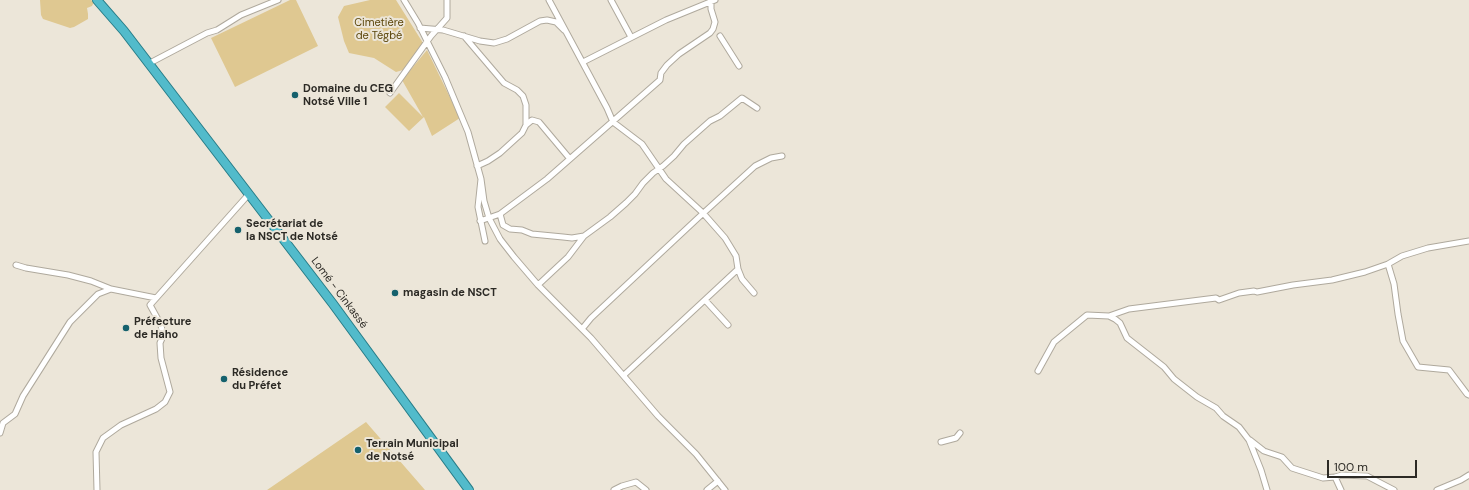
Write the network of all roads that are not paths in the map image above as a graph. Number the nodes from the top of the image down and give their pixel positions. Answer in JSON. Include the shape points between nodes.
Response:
{"nodes":[{"id":1,"x":97,"y":0,"type":"edge"},
{"id":2,"x":278,"y":0,"type":"edge"},
{"id":3,"x":404,"y":0,"type":"edge"},
{"id":4,"x":447,"y":0,"type":"edge"},
{"id":5,"x":549,"y":0,"type":"edge"},
{"id":6,"x":611,"y":0,"type":"edge"},
{"id":7,"x":713,"y":1,"type":"edge"},
{"id":8,"x":420,"y":28,"type":"junction"},
{"id":9,"x":437,"y":30,"type":"junction"},
{"id":10,"x":565,"y":30,"type":"junction"},
{"id":11,"x":463,"y":35,"type":"junction"},
{"id":12,"x":720,"y":36,"type":"dead end"},
{"id":13,"x":631,"y":37,"type":"junction"},
{"id":14,"x":427,"y":43,"type":"junction"},
{"id":15,"x":583,"y":62,"type":"junction"},
{"id":16,"x":148,"y":64,"type":"junction"},
{"id":17,"x":739,"y":66,"type":"dead end"},
{"id":18,"x":390,"y":92,"type":"dead end"},
{"id":19,"x":757,"y":108,"type":"dead end"},
{"id":20,"x":613,"y":122,"type":"junction"},
{"id":21,"x":526,"y":125,"type":"junction"},
{"id":22,"x":782,"y":156,"type":"dead end"},
{"id":23,"x":570,"y":159,"type":"junction"},
{"id":24,"x":478,"y":166,"type":"junction"},
{"id":25,"x":659,"y":169,"type":"junction"},
{"id":26,"x":481,"y":179,"type":"junction"},
{"id":27,"x":249,"y":194,"type":"junction"},
{"id":28,"x":703,"y":213,"type":"junction"},
{"id":29,"x":500,"y":214,"type":"junction"},
{"id":30,"x":489,"y":218,"type":"junction"},
{"id":31,"x":480,"y":221,"type":"junction"},
{"id":32,"x":584,"y":236,"type":"junction"},
{"id":33,"x":485,"y":241,"type":"dead end"},
{"id":34,"x":1469,"y":241,"type":"edge"},
{"id":35,"x":1388,"y":264,"type":"junction"},
{"id":36,"x":16,"y":265,"type":"dead end"},
{"id":37,"x":738,"y":269,"type":"junction"},
{"id":38,"x":538,"y":285,"type":"junction"},
{"id":39,"x":111,"y":288,"type":"junction"},
{"id":40,"x":754,"y":293,"type":"dead end"},
{"id":41,"x":156,"y":298,"type":"junction"},
{"id":42,"x":705,"y":300,"type":"junction"},
{"id":43,"x":1109,"y":316,"type":"junction"},
{"id":44,"x":728,"y":325,"type":"dead end"},
{"id":45,"x":582,"y":329,"type":"junction"},
{"id":46,"x":1038,"y":371,"type":"dead end"},
{"id":47,"x":624,"y":375,"type":"junction"},
{"id":48,"x":1469,"y":395,"type":"edge"},
{"id":49,"x":0,"y":433,"type":"edge"},
{"id":50,"x":960,"y":433,"type":"dead end"},
{"id":51,"x":1249,"y":440,"type":"junction"},
{"id":52,"x":941,"y":442,"type":"dead end"},
{"id":53,"x":1469,"y":475,"type":"edge"},
{"id":54,"x":1335,"y":477,"type":"junction"},
{"id":55,"x":718,"y":481,"type":"junction"},
{"id":56,"x":97,"y":490,"type":"edge"},
{"id":57,"x":469,"y":490,"type":"edge"},
{"id":58,"x":614,"y":490,"type":"edge"},
{"id":59,"x":646,"y":490,"type":"edge"},
{"id":60,"x":707,"y":490,"type":"edge"},
{"id":61,"x":725,"y":490,"type":"edge"},
{"id":62,"x":1267,"y":490,"type":"edge"},
{"id":63,"x":1341,"y":490,"type":"edge"},
{"id":64,"x":1394,"y":490,"type":"edge"},
{"id":65,"x":1437,"y":490,"type":"edge"}],
"edges":[{"from":1,"to":16,"type":"highway","name":"Lomé - Cinkassé"},
{"from":2,"to":16,"type":"street","via":[[241,15],[217,30]]},
{"from":3,"to":8,"type":"street"},
{"from":4,"to":9,"type":"street","via":[[447,18]]},
{"from":5,"to":10,"type":"street"},
{"from":6,"to":13,"type":"street"},
{"from":7,"to":13,"type":"street"},
{"from":7,"to":20,"type":"street","via":[[711,9],[715,22],[710,33],[667,65],[661,73],[660,80]]},
{"from":8,"to":9,"type":"street"},
{"from":8,"to":14,"type":"street"},
{"from":9,"to":11,"type":"street"},
{"from":9,"to":14,"type":"street"},
{"from":10,"to":11,"type":"street","via":[[556,22],[547,20],[494,43]]},
{"from":10,"to":15,"type":"street"},
{"from":11,"to":21,"type":"street","via":[[504,83],[523,96],[526,105]]},
{"from":12,"to":17,"type":"street"},
{"from":13,"to":15,"type":"street"},
{"from":14,"to":18,"type":"street"},
{"from":14,"to":24,"type":"street","via":[[468,132]]},
{"from":15,"to":20,"type":"street"},
{"from":16,"to":27,"type":"highway","name":"Lomé - Cinkassé"},
{"from":19,"to":25,"type":"street","via":[[742,98],[710,121]]},
{"from":20,"to":23,"type":"street"},
{"from":20,"to":25,"type":"street","via":[[642,144]]},
{"from":21,"to":23,"type":"street","via":[[532,120],[539,122]]},
{"from":21,"to":24,"type":"street","via":[[522,133],[500,153]]},
{"from":22,"to":28,"type":"street","via":[[755,166]]},
{"from":23,"to":29,"type":"street"},
{"from":24,"to":26,"type":"street"},
{"from":25,"to":28,"type":"street","via":[[666,179]]},
{"from":25,"to":32,"type":"street","via":[[653,172],[636,194]]},
{"from":26,"to":30,"type":"street"},
{"from":26,"to":31,"type":"street","via":[[478,207]]},
{"from":27,"to":41,"type":"street"},
{"from":27,"to":57,"type":"highway","name":"Lomé - Cinkassé"},
{"from":28,"to":37,"type":"street","via":[[732,248]]},
{"from":28,"to":45,"type":"street"},
{"from":29,"to":30,"type":"street"},
{"from":29,"to":32,"type":"street","via":[[503,225],[510,229],[572,238]]},
{"from":30,"to":31,"type":"street"},
{"from":30,"to":38,"type":"street","via":[[500,239]]},
{"from":31,"to":33,"type":"street"},
{"from":32,"to":38,"type":"street","via":[[568,257]]},
{"from":34,"to":35,"type":"street","via":[[1428,248],[1402,256]]},
{"from":35,"to":43,"type":"street","via":[[1332,280],[1239,293],[1220,300],[1216,298],[1129,309]]},
{"from":35,"to":48,"type":"street","via":[[1394,284],[1403,341],[1418,367],[1449,370]]},
{"from":36,"to":39,"type":"street","via":[[68,275]]},
{"from":37,"to":40,"type":"street","via":[[742,279]]},
{"from":37,"to":42,"type":"street"},
{"from":38,"to":45,"type":"street"},
{"from":39,"to":41,"type":"street"},
{"from":39,"to":49,"type":"street","via":[[98,294],[70,322],[22,396],[15,414],[3,423]]},
{"from":41,"to":56,"type":"street","via":[[150,305],[161,325],[161,358],[170,392],[165,402],[156,409],[121,425],[103,438],[96,452]]},
{"from":42,"to":44,"type":"street"},
{"from":42,"to":47,"type":"street"},
{"from":43,"to":46,"type":"street","via":[[1087,315],[1054,342]]},
{"from":43,"to":51,"type":"street","via":[[1120,323],[1127,338],[1197,397],[1216,408],[1239,427]]},
{"from":45,"to":47,"type":"street"},
{"from":47,"to":55,"type":"street"},
{"from":50,"to":52,"type":"street","via":[[956,438]]},
{"from":51,"to":54,"type":"street","via":[[1264,451],[1282,457],[1292,468],[1323,478]]},
{"from":51,"to":62,"type":"street"},
{"from":53,"to":65,"type":"street"},
{"from":54,"to":63,"type":"street"},
{"from":54,"to":64,"type":"street","via":[[1367,476]]},
{"from":55,"to":60,"type":"street"},
{"from":55,"to":61,"type":"street"},
{"from":58,"to":59,"type":"street","via":[[636,482]]}]}
